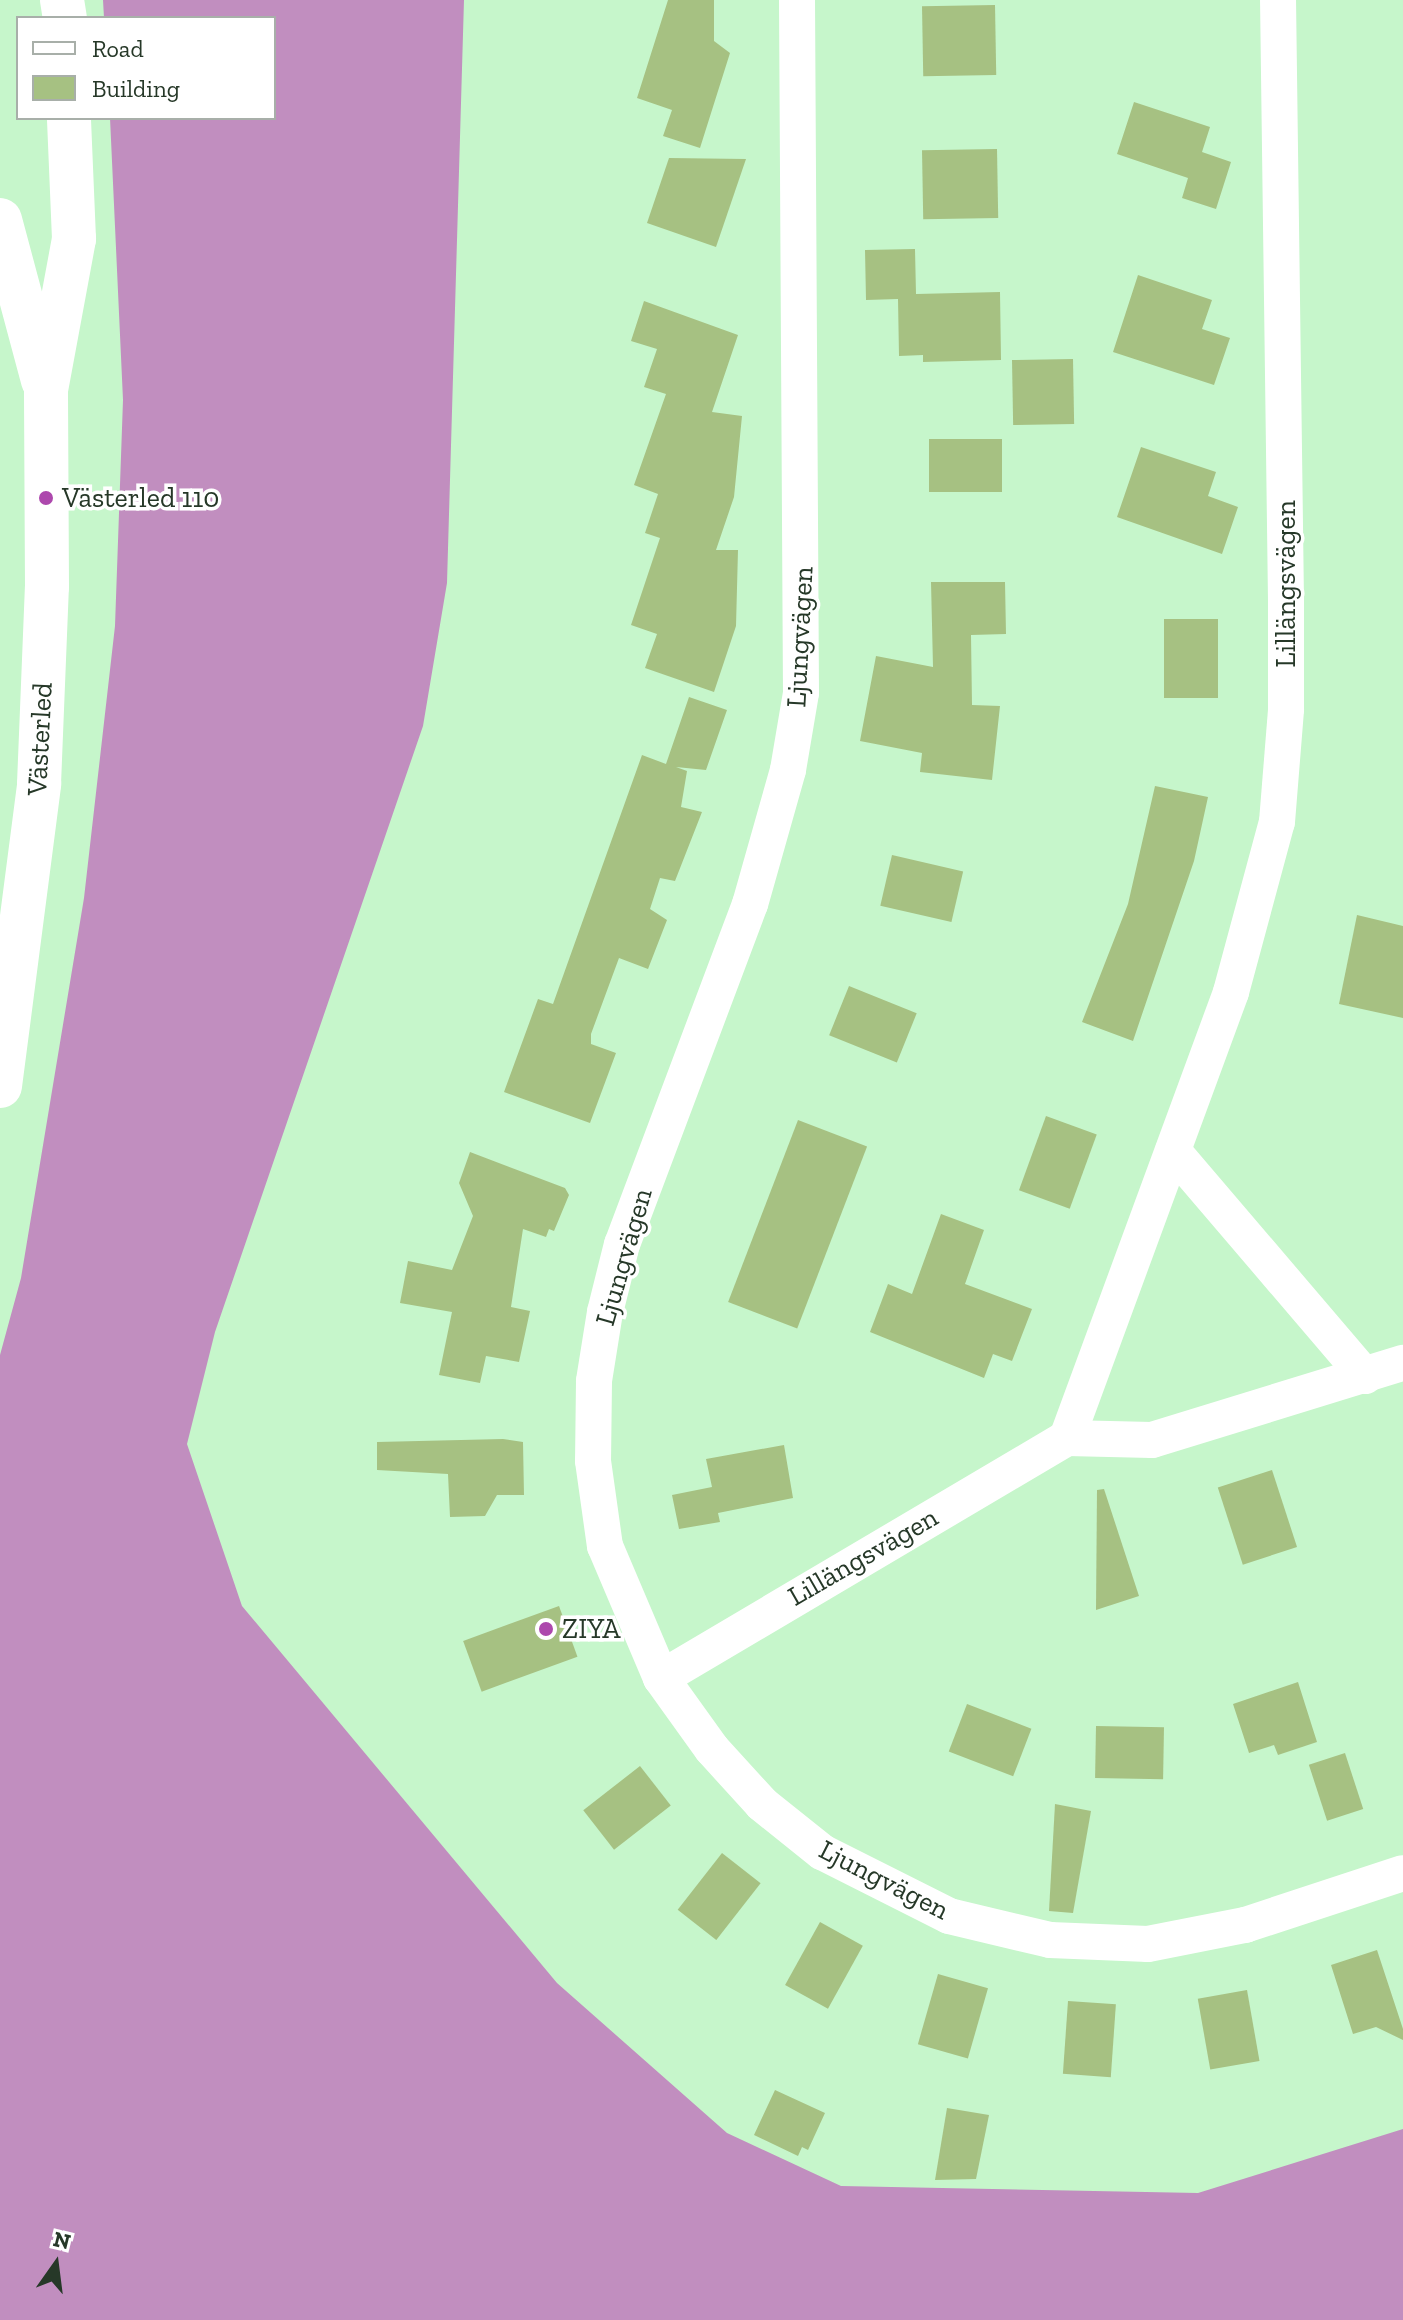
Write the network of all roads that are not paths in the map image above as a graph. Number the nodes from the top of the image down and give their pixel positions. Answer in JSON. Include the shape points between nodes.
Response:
{"nodes":[{"id":1,"x":797,"y":0,"type":"edge"},
{"id":2,"x":1278,"y":0,"type":"edge"},
{"id":3,"x":69,"y":120,"type":"edge"},
{"id":4,"x":0,"y":220,"type":"edge"},
{"id":5,"x":46,"y":390,"type":"junction"},
{"id":6,"x":0,"y":1086,"type":"edge"},
{"id":7,"x":1173,"y":1151,"type":"junction"},
{"id":8,"x":1403,"y":1363,"type":"edge"},
{"id":9,"x":1365,"y":1376,"type":"junction"},
{"id":10,"x":1067,"y":1438,"type":"junction"},
{"id":11,"x":661,"y":1678,"type":"junction"},
{"id":12,"x":1403,"y":1873,"type":"edge"}],
"edges":[{"from":1,"to":11,"type":"street","name":"Ljungvägen","via":[[801,693],[788,770],[750,904],[622,1244],[594,1381],[593,1461],[605,1546]]},
{"from":2,"to":7,"type":"street","name":"Lillängsvägen","via":[[1286,647],[1277,822],[1231,992]]},
{"from":3,"to":5,"type":"street","name":"Västerled","via":[[74,239]]},
{"from":4,"to":5,"type":"street","name":"Västerled"},
{"from":5,"to":6,"type":"street","name":"Västerled","via":[[47,587],[39,784]]},
{"from":7,"to":9,"type":"street"},
{"from":7,"to":10,"type":"street","name":"Lillängsvägen"},
{"from":8,"to":9,"type":"street"},
{"from":9,"to":10,"type":"street","via":[[1152,1440]]},
{"from":10,"to":11,"type":"street","name":"Lillängsvägen"},
{"from":11,"to":12,"type":"street","name":"Ljungvägen","via":[[712,1749],[762,1804],[822,1852],[906,1898],[1004,1931],[1080,1942],[1148,1944],[1245,1925]]}]}
